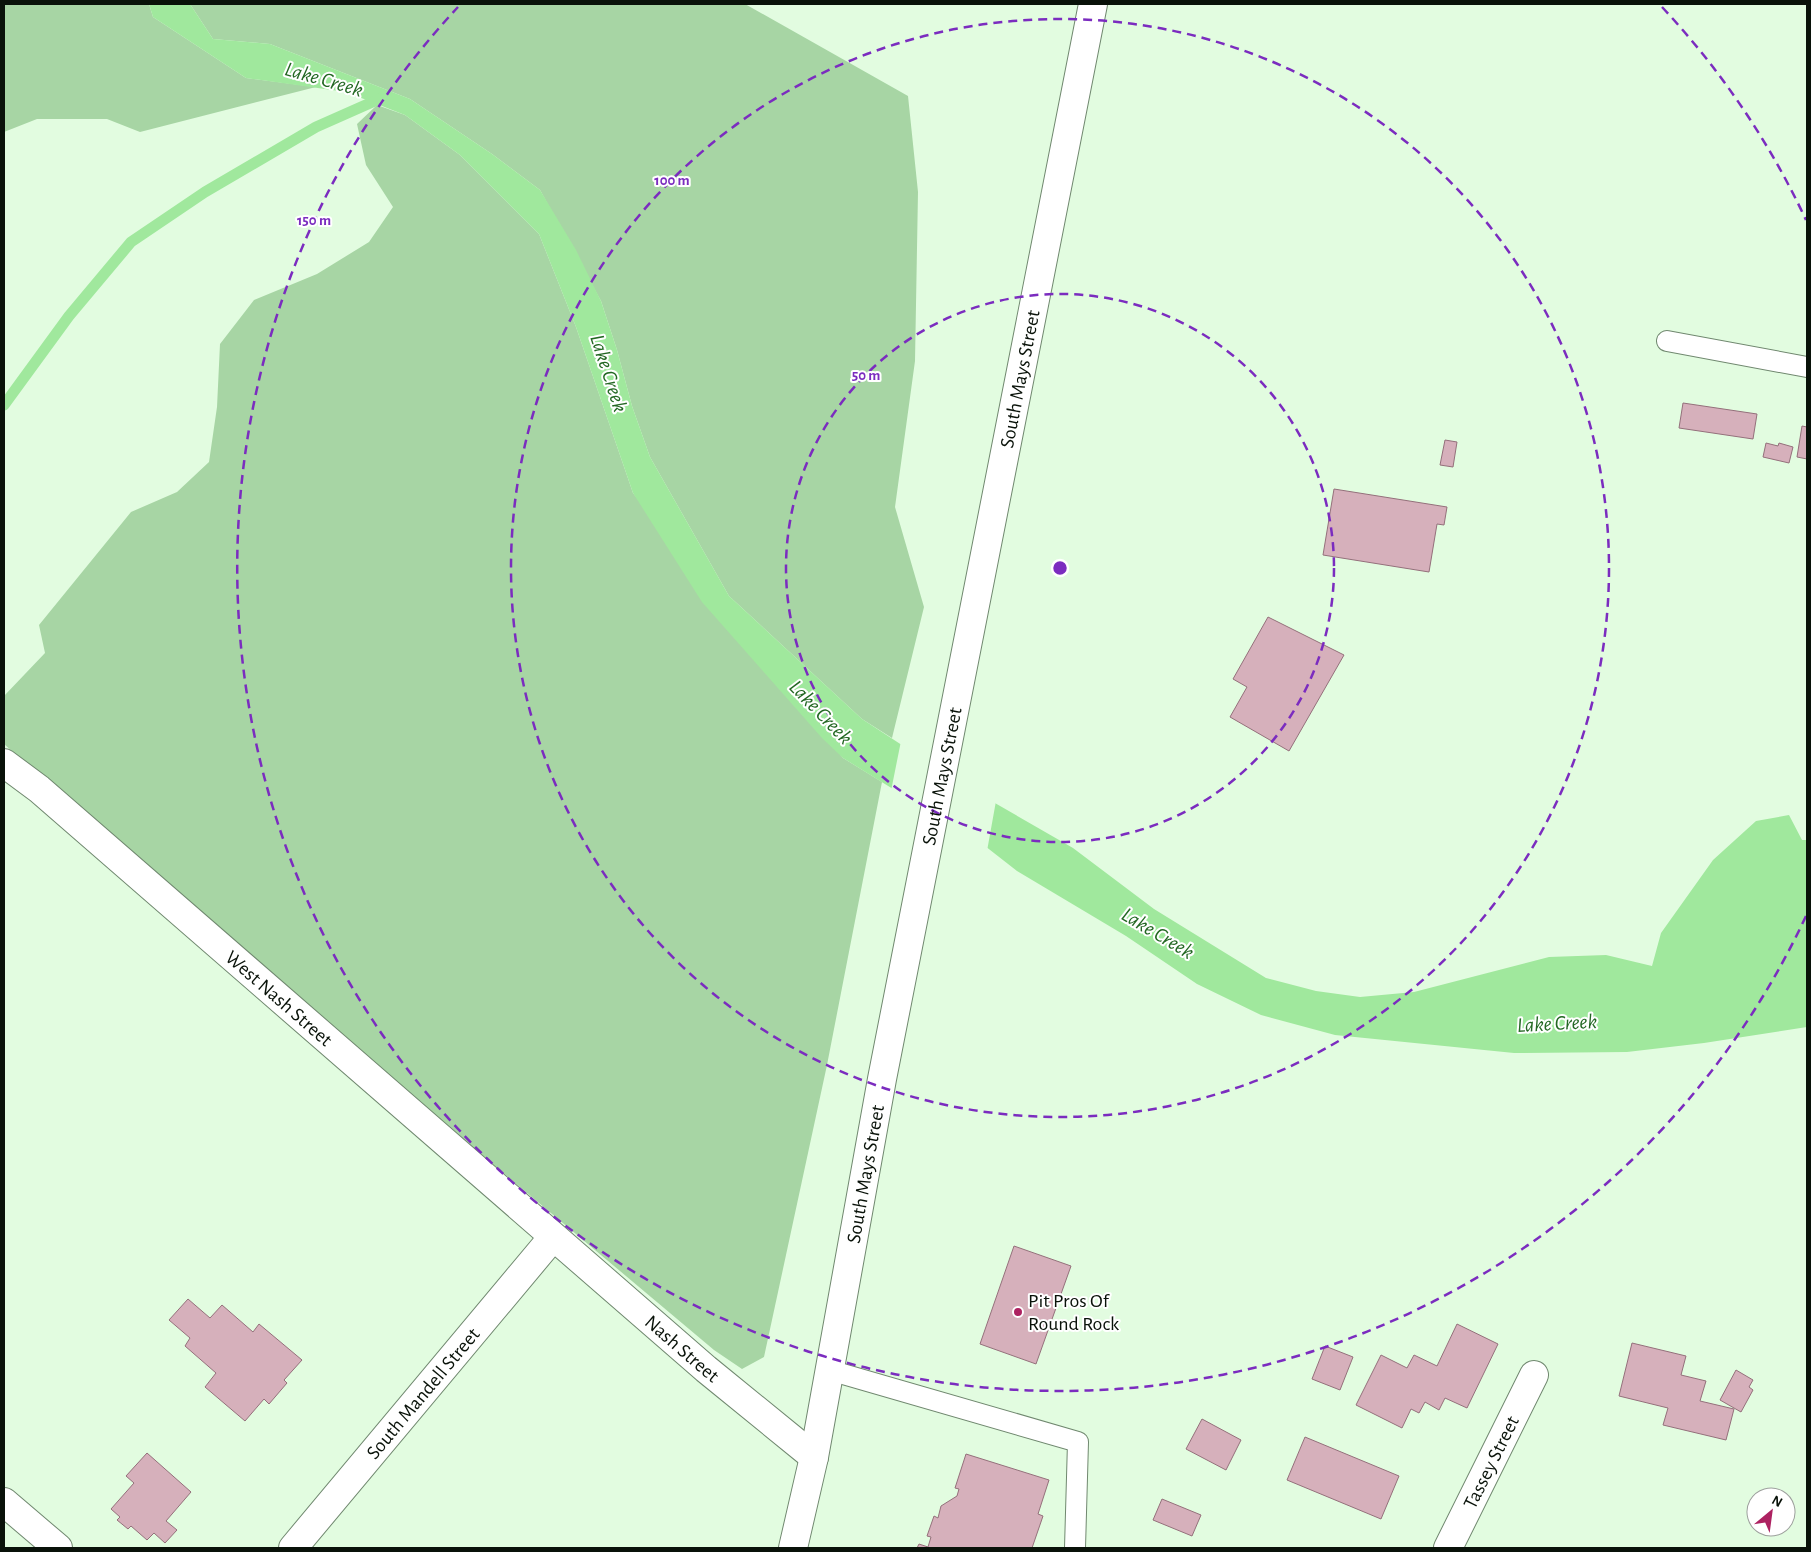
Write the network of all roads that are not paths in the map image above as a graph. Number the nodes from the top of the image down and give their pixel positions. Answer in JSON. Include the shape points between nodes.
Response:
{"nodes":[{"id":1,"x":1093,"y":4,"type":"edge"},
{"id":2,"x":1667,"y":341,"type":"dead end"},
{"id":3,"x":1807,"y":367,"type":"edge"},
{"id":4,"x":4,"y":763,"type":"edge"},
{"id":5,"x":553,"y":1237,"type":"junction"},
{"id":6,"x":829,"y":1370,"type":"junction"},
{"id":7,"x":1534,"y":1375,"type":"dead end"},
{"id":8,"x":814,"y":1457,"type":"junction"},
{"id":9,"x":4,"y":1502,"type":"edge"},
{"id":10,"x":58,"y":1548,"type":"edge"},
{"id":11,"x":293,"y":1548,"type":"edge"},
{"id":12,"x":793,"y":1548,"type":"edge"},
{"id":13,"x":1075,"y":1548,"type":"edge"},
{"id":14,"x":1448,"y":1548,"type":"edge"}],
"edges":[{"from":1,"to":6,"type":"street","name":"South Mays Street","via":[[882,1079]]},
{"from":2,"to":3,"type":"lane"},
{"from":4,"to":5,"type":"street","name":"West Nash Street","via":[[39,788]]},
{"from":5,"to":8,"type":"street","name":"Nash Street"},
{"from":5,"to":11,"type":"street","name":"South Mandell Street"},
{"from":6,"to":8,"type":"street","name":"South Mays Street"},
{"from":6,"to":13,"type":"lane","via":[[1078,1442]]},
{"from":7,"to":14,"type":"street","name":"Tassey Street"},
{"from":8,"to":12,"type":"street","name":"South Mays Street"},
{"from":9,"to":10,"type":"street"}]}
